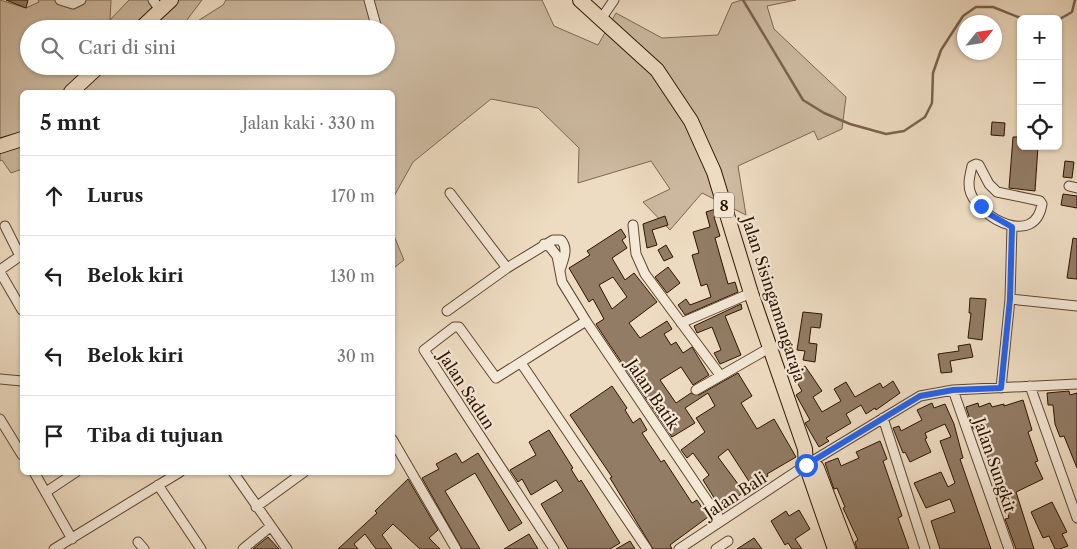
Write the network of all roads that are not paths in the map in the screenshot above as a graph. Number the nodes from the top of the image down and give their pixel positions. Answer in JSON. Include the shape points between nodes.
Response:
{"nodes":[{"id":1,"x":60,"y":0,"type":"edge"},
{"id":2,"x":81,"y":0,"type":"edge"},
{"id":3,"x":171,"y":0,"type":"edge"},
{"id":4,"x":369,"y":0,"type":"edge"},
{"id":5,"x":580,"y":0,"type":"edge"},
{"id":6,"x":614,"y":0,"type":"edge"},
{"id":7,"x":157,"y":5,"type":"edge"},
{"id":8,"x":601,"y":19,"type":"junction"},
{"id":9,"x":146,"y":20,"type":"edge"},
{"id":10,"x":375,"y":20,"type":"edge"},
{"id":11,"x":89,"y":75,"type":"edge"},
{"id":12,"x":73,"y":90,"type":"edge"},
{"id":13,"x":20,"y":140,"type":"edge"},
{"id":14,"x":0,"y":146,"type":"edge"},
{"id":15,"x":450,"y":193,"type":"dead end"},
{"id":16,"x":633,"y":225,"type":"dead end"},
{"id":17,"x":5,"y":226,"type":"dead end"},
{"id":18,"x":1012,"y":227,"type":"junction"},
{"id":19,"x":544,"y":244,"type":"junction"},
{"id":20,"x":507,"y":268,"type":"junction"},
{"id":21,"x":0,"y":271,"type":"edge"},
{"id":22,"x":560,"y":271,"type":"junction"},
{"id":23,"x":751,"y":293,"type":"junction"},
{"id":24,"x":1010,"y":299,"type":"junction"},
{"id":25,"x":20,"y":306,"type":"edge"},
{"id":26,"x":1077,"y":306,"type":"edge"},
{"id":27,"x":447,"y":311,"type":"dead end"},
{"id":28,"x":586,"y":321,"type":"junction"},
{"id":29,"x":681,"y":323,"type":"junction"},
{"id":30,"x":771,"y":347,"type":"junction"},
{"id":31,"x":521,"y":363,"type":"junction"},
{"id":32,"x":720,"y":375,"type":"junction"},
{"id":33,"x":0,"y":379,"type":"edge"},
{"id":34,"x":20,"y":381,"type":"edge"},
{"id":35,"x":1077,"y":384,"type":"edge"},
{"id":36,"x":1030,"y":386,"type":"junction"},
{"id":37,"x":1001,"y":388,"type":"junction"},
{"id":38,"x":696,"y":390,"type":"dead end"},
{"id":39,"x":953,"y":390,"type":"junction"},
{"id":40,"x":883,"y":418,"type":"junction"},
{"id":41,"x":2,"y":426,"type":"edge"},
{"id":42,"x":395,"y":444,"type":"edge"},
{"id":43,"x":20,"y":452,"type":"edge"},
{"id":44,"x":811,"y":463,"type":"junction"},
{"id":45,"x":36,"y":475,"type":"edge"},
{"id":46,"x":72,"y":475,"type":"edge"},
{"id":47,"x":175,"y":475,"type":"edge"},
{"id":48,"x":235,"y":475,"type":"edge"},
{"id":49,"x":300,"y":475,"type":"edge"},
{"id":50,"x":158,"y":485,"type":"junction"},
{"id":51,"x":46,"y":492,"type":"junction"},
{"id":52,"x":256,"y":507,"type":"junction"},
{"id":53,"x":1077,"y":518,"type":"edge"},
{"id":54,"x":721,"y":522,"type":"junction"},
{"id":55,"x":270,"y":527,"type":"junction"},
{"id":56,"x":72,"y":539,"type":"junction"},
{"id":57,"x":728,"y":541,"type":"dead end"},
{"id":58,"x":54,"y":549,"type":"edge"},
{"id":59,"x":201,"y":549,"type":"edge"},
{"id":60,"x":243,"y":549,"type":"edge"},
{"id":61,"x":287,"y":549,"type":"edge"},
{"id":62,"x":456,"y":549,"type":"edge"},
{"id":63,"x":554,"y":549,"type":"edge"},
{"id":64,"x":647,"y":549,"type":"edge"},
{"id":65,"x":679,"y":549,"type":"edge"},
{"id":66,"x":716,"y":549,"type":"edge"},
{"id":67,"x":835,"y":549,"type":"edge"},
{"id":68,"x":848,"y":549,"type":"edge"},
{"id":69,"x":926,"y":549,"type":"edge"},
{"id":70,"x":1009,"y":549,"type":"edge"}],
"edges":[{"from":1,"to":2,"type":"street","via":[[73,4]]},
{"from":3,"to":7,"type":"highway"},
{"from":4,"to":10,"type":"street"},
{"from":5,"to":8,"type":"highway","name":"Jalan Sisingamangaraja","number":"8"},
{"from":6,"to":8,"type":"street"},
{"from":7,"to":9,"type":"highway"},
{"from":8,"to":23,"type":"highway","name":"Jalan Sisingamangaraja","number":"8","via":[[656,70],[692,121],[714,172]]},
{"from":11,"to":12,"type":"highway"},
{"from":13,"to":14,"type":"highway"},
{"from":15,"to":20,"type":"street"},
{"from":16,"to":29,"type":"street","via":[[640,265]]},
{"from":17,"to":21,"type":"street","via":[[20,256]]},
{"from":18,"to":18,"type":"street","via":[[991,215],[971,192],[969,180],[974,165],[979,165],[997,192],[1040,201],[1041,211],[1034,221]]},
{"from":18,"to":24,"type":"street"},
{"from":19,"to":20,"type":"street"},
{"from":19,"to":22,"type":"street","via":[[554,252]]},
{"from":19,"to":22,"type":"street","via":[[557,239],[565,245]]},
{"from":20,"to":27,"type":"street"},
{"from":21,"to":25,"type":"street"},
{"from":22,"to":28,"type":"street","name":"Jalan Batik","via":[[562,282]]},
{"from":23,"to":29,"type":"street"},
{"from":23,"to":30,"type":"highway","name":"Jalan Sisingamangaraja","number":"8"},
{"from":24,"to":26,"type":"street"},
{"from":24,"to":37,"type":"street"},
{"from":28,"to":31,"type":"street","name":"Jalan Sadun"},
{"from":28,"to":54,"type":"street","name":"Jalan Batik"},
{"from":29,"to":32,"type":"street"},
{"from":30,"to":32,"type":"street"},
{"from":30,"to":44,"type":"highway","name":"Jalan Sisingamangaraja","number":"8"},
{"from":31,"to":63,"type":"street","name":"Jalan Sadun","via":[[496,378],[459,327],[454,327],[424,350]]},
{"from":31,"to":64,"type":"street"},
{"from":32,"to":38,"type":"street"},
{"from":33,"to":34,"type":"street"},
{"from":35,"to":36,"type":"street","name":"Jalan Bali"},
{"from":36,"to":37,"type":"street","name":"Jalan Bali"},
{"from":36,"to":53,"type":"street"},
{"from":37,"to":39,"type":"street","name":"Jalan Bali"},
{"from":39,"to":40,"type":"street","name":"Jalan Bali","via":[[920,396]]},
{"from":39,"to":70,"type":"street","name":"Jalan Sungkit"},
{"from":40,"to":44,"type":"street","name":"Jalan Bali"},
{"from":40,"to":69,"type":"street"},
{"from":41,"to":43,"type":"street"},
{"from":42,"to":62,"type":"street"},
{"from":44,"to":54,"type":"street","name":"Jalan Bali"},
{"from":44,"to":67,"type":"highway","number":"8"},
{"from":44,"to":68,"type":"highway","number":"8"},
{"from":45,"to":51,"type":"street"},
{"from":46,"to":51,"type":"street"},
{"from":47,"to":50,"type":"street"},
{"from":48,"to":52,"type":"street"},
{"from":49,"to":52,"type":"street"},
{"from":50,"to":56,"type":"street"},
{"from":50,"to":59,"type":"street"},
{"from":51,"to":56,"type":"street"},
{"from":52,"to":55,"type":"street"},
{"from":54,"to":65,"type":"street","name":"Jalan Bali"},
{"from":55,"to":60,"type":"street"},
{"from":55,"to":61,"type":"street"},
{"from":56,"to":58,"type":"street"},
{"from":57,"to":66,"type":"street"}]}
